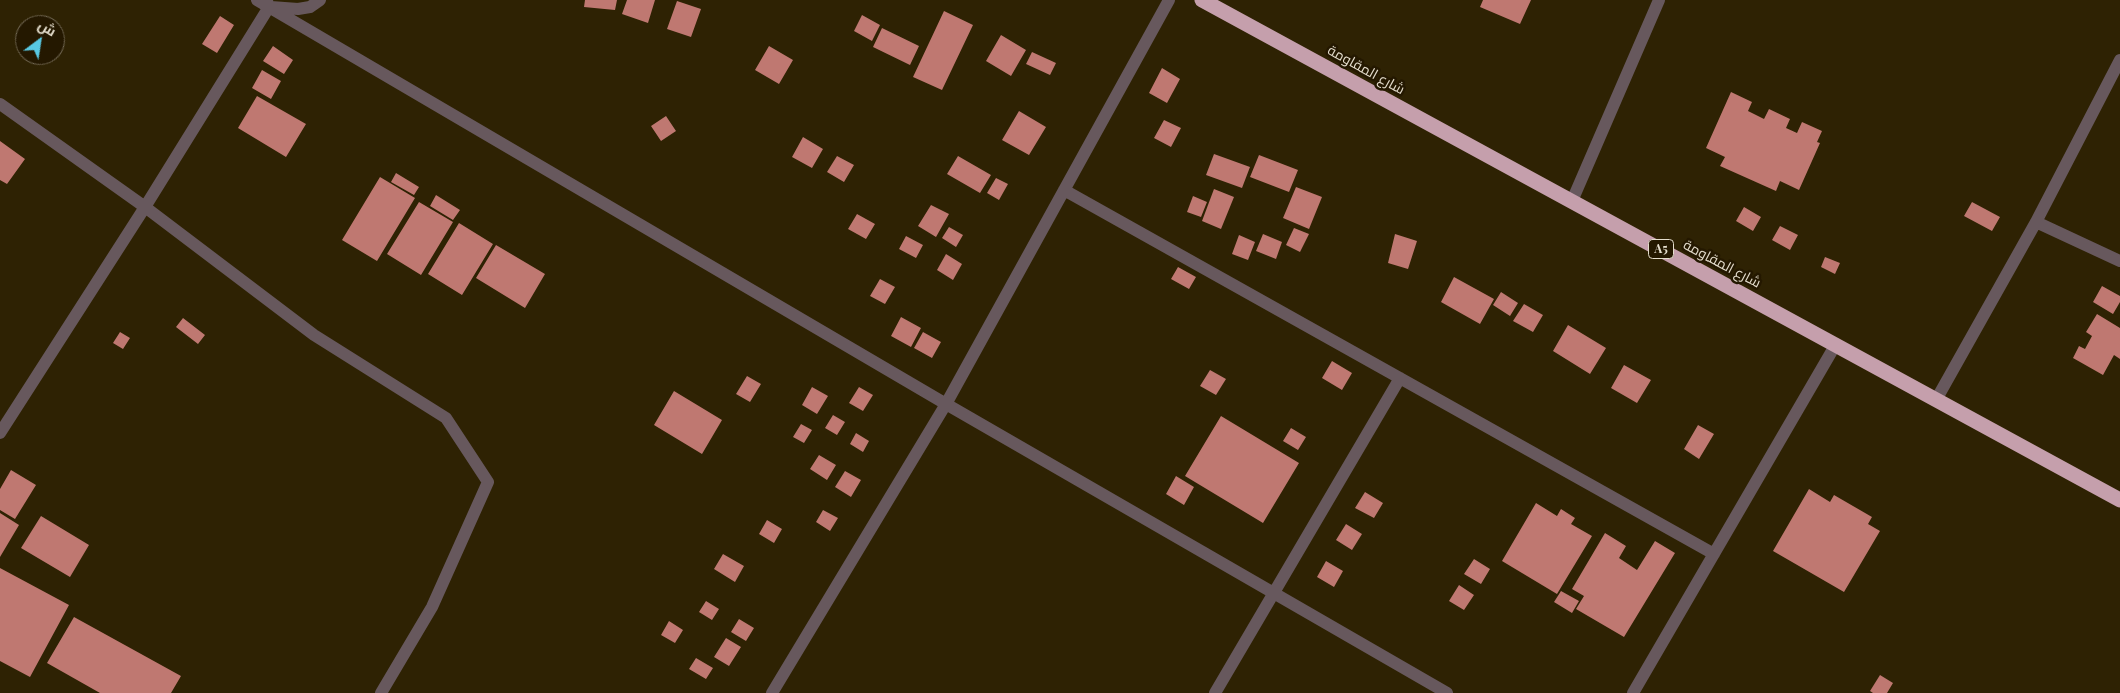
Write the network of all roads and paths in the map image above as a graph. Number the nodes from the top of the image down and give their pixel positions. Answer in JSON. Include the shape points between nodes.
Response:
{"nodes":[{"id":1,"x":257,"y":0,"type":"edge"},
{"id":2,"x":320,"y":0,"type":"edge"},
{"id":3,"x":1169,"y":0,"type":"edge"},
{"id":4,"x":1202,"y":0,"type":"edge"},
{"id":5,"x":1659,"y":0,"type":"edge"},
{"id":6,"x":268,"y":3,"type":"edge"},
{"id":7,"x":2120,"y":60,"type":"edge"},
{"id":8,"x":0,"y":104,"type":"edge"},
{"id":9,"x":1064,"y":190,"type":"junction"},
{"id":10,"x":1572,"y":201,"type":"junction"},
{"id":11,"x":145,"y":207,"type":"junction"},
{"id":12,"x":2036,"y":222,"type":"junction"},
{"id":13,"x":2120,"y":261,"type":"edge"},
{"id":14,"x":1836,"y":344,"type":"junction"},
{"id":15,"x":1400,"y":378,"type":"junction"},
{"id":16,"x":1936,"y":400,"type":"junction"},
{"id":17,"x":946,"y":404,"type":"junction"},
{"id":18,"x":0,"y":433,"type":"edge"},
{"id":19,"x":2120,"y":500,"type":"edge"},
{"id":20,"x":1714,"y":554,"type":"junction"},
{"id":21,"x":1275,"y":594,"type":"junction"},
{"id":22,"x":381,"y":693,"type":"edge"},
{"id":23,"x":772,"y":693,"type":"edge"},
{"id":24,"x":1215,"y":693,"type":"edge"},
{"id":25,"x":1447,"y":693,"type":"edge"},
{"id":26,"x":1633,"y":693,"type":"edge"}],
"edges":[{"from":1,"to":6,"type":"street"},
{"from":2,"to":6,"type":"street","via":[[310,8],[298,9]]},
{"from":3,"to":9,"type":"street"},
{"from":4,"to":10,"type":"highway","name":"شارع المقاومة","number":"A5"},
{"from":5,"to":10,"type":"street"},
{"from":6,"to":11,"type":"street"},
{"from":6,"to":17,"type":"street"},
{"from":7,"to":12,"type":"street"},
{"from":8,"to":11,"type":"street"},
{"from":9,"to":15,"type":"street"},
{"from":9,"to":17,"type":"street"},
{"from":10,"to":14,"type":"highway","name":"شارع المقاومة","number":"A5"},
{"from":11,"to":18,"type":"street"},
{"from":11,"to":22,"type":"street","via":[[314,335],[446,418],[488,482],[432,607]]},
{"from":12,"to":13,"type":"street"},
{"from":12,"to":16,"type":"street"},
{"from":14,"to":16,"type":"highway","name":"شارع المقاومة","number":"A5"},
{"from":14,"to":20,"type":"street"},
{"from":15,"to":20,"type":"street"},
{"from":15,"to":21,"type":"street"},
{"from":16,"to":19,"type":"highway","name":"شارع المقاومة","number":"A5"},
{"from":17,"to":21,"type":"street"},
{"from":17,"to":23,"type":"street"},
{"from":20,"to":26,"type":"street"},
{"from":21,"to":24,"type":"street"},
{"from":21,"to":25,"type":"street"}]}
